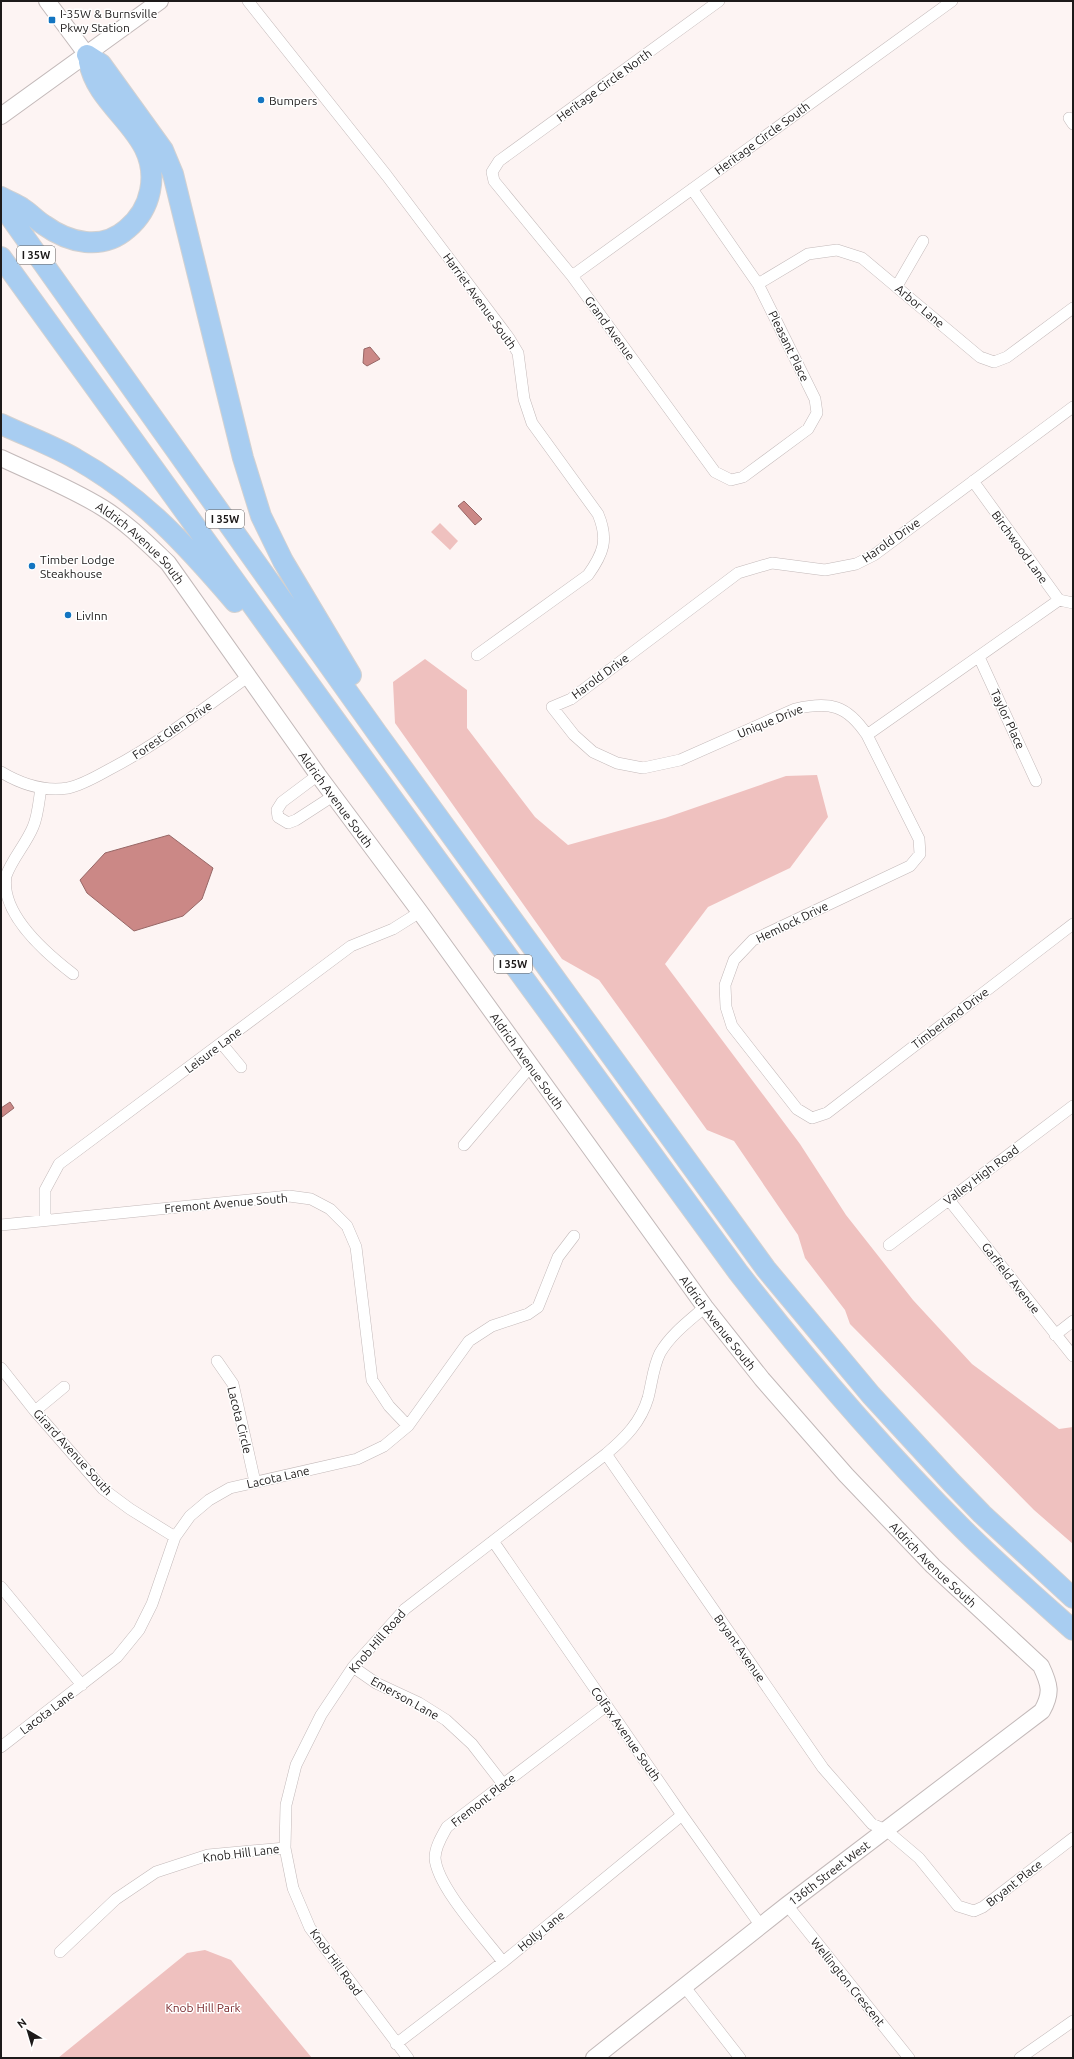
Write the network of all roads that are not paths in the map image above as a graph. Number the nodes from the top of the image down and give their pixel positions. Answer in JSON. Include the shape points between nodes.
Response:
{"nodes":[{"id":1,"x":47,"y":1,"type":"edge"},
{"id":2,"x":160,"y":1,"type":"edge"},
{"id":3,"x":248,"y":1,"type":"edge"},
{"id":4,"x":719,"y":1,"type":"edge"},
{"id":5,"x":952,"y":1,"type":"edge"},
{"id":6,"x":87,"y":55,"type":"junction"},
{"id":7,"x":1,"y":116,"type":"edge"},
{"id":8,"x":492,"y":172,"type":"joint"},
{"id":9,"x":692,"y":189,"type":"junction"},
{"id":10,"x":1,"y":197,"type":"edge"},
{"id":11,"x":1,"y":204,"type":"edge"},
{"id":12,"x":923,"y":241,"type":"dead end"},
{"id":13,"x":1,"y":257,"type":"edge"},
{"id":14,"x":572,"y":276,"type":"junction"},
{"id":15,"x":758,"y":284,"type":"junction"},
{"id":16,"x":897,"y":286,"type":"junction"},
{"id":17,"x":1073,"y":308,"type":"edge"},
{"id":18,"x":1073,"y":407,"type":"edge"},
{"id":19,"x":1,"y":424,"type":"edge"},
{"id":20,"x":1,"y":458,"type":"edge"},
{"id":21,"x":731,"y":480,"type":"joint"},
{"id":22,"x":972,"y":481,"type":"junction"},
{"id":23,"x":1059,"y":600,"type":"junction"},
{"id":24,"x":1073,"y":603,"type":"edge"},
{"id":25,"x":477,"y":655,"type":"dead end"},
{"id":26,"x":979,"y":657,"type":"junction"},
{"id":27,"x":249,"y":676,"type":"junction"},
{"id":28,"x":552,"y":707,"type":"joint"},
{"id":29,"x":336,"y":722,"type":"junction"},
{"id":30,"x":377,"y":733,"type":"junction"},
{"id":31,"x":867,"y":735,"type":"junction"},
{"id":32,"x":1,"y":772,"type":"edge"},
{"id":33,"x":318,"y":775,"type":"junction"},
{"id":34,"x":1036,"y":781,"type":"dead end"},
{"id":35,"x":41,"y":788,"type":"junction"},
{"id":36,"x":333,"y":796,"type":"junction"},
{"id":37,"x":420,"y":912,"type":"junction"},
{"id":38,"x":1073,"y":924,"type":"edge"},
{"id":39,"x":73,"y":974,"type":"dead end"},
{"id":40,"x":222,"y":1044,"type":"junction"},
{"id":41,"x":530,"y":1066,"type":"junction"},
{"id":42,"x":241,"y":1067,"type":"dead end"},
{"id":43,"x":1073,"y":1106,"type":"edge"},
{"id":44,"x":827,"y":1113,"type":"joint"},
{"id":45,"x":464,"y":1145,"type":"dead end"},
{"id":46,"x":950,"y":1200,"type":"junction"},
{"id":47,"x":45,"y":1220,"type":"junction"},
{"id":48,"x":1,"y":1225,"type":"edge"},
{"id":49,"x":574,"y":1236,"type":"dead end"},
{"id":50,"x":889,"y":1245,"type":"dead end"},
{"id":51,"x":705,"y":1307,"type":"junction"},
{"id":52,"x":1073,"y":1322,"type":"edge"},
{"id":53,"x":1055,"y":1335,"type":"junction"},
{"id":54,"x":1073,"y":1356,"type":"edge"},
{"id":55,"x":217,"y":1361,"type":"dead end"},
{"id":56,"x":1,"y":1368,"type":"edge"},
{"id":57,"x":64,"y":1387,"type":"dead end"},
{"id":58,"x":35,"y":1411,"type":"junction"},
{"id":59,"x":408,"y":1426,"type":"junction"},
{"id":60,"x":606,"y":1454,"type":"junction"},
{"id":61,"x":255,"y":1482,"type":"junction"},
{"id":62,"x":175,"y":1537,"type":"junction"},
{"id":63,"x":493,"y":1541,"type":"junction"},
{"id":64,"x":1,"y":1587,"type":"edge"},
{"id":65,"x":1073,"y":1598,"type":"edge"},
{"id":66,"x":1073,"y":1630,"type":"edge"},
{"id":67,"x":353,"y":1667,"type":"junction"},
{"id":68,"x":1048,"y":1682,"type":"joint"},
{"id":69,"x":82,"y":1685,"type":"junction"},
{"id":70,"x":606,"y":1706,"type":"junction"},
{"id":71,"x":1,"y":1747,"type":"edge"},
{"id":72,"x":503,"y":1784,"type":"junction"},
{"id":73,"x":682,"y":1815,"type":"junction"},
{"id":74,"x":886,"y":1830,"type":"junction"},
{"id":75,"x":1073,"y":1838,"type":"edge"},
{"id":76,"x":285,"y":1848,"type":"junction"},
{"id":77,"x":787,"y":1905,"type":"junction"},
{"id":78,"x":761,"y":1926,"type":"junction"},
{"id":79,"x":60,"y":1952,"type":"dead end"},
{"id":80,"x":503,"y":1962,"type":"junction"},
{"id":81,"x":684,"y":1986,"type":"junction"},
{"id":82,"x":1073,"y":2021,"type":"edge"},
{"id":83,"x":396,"y":2044,"type":"junction"},
{"id":84,"x":408,"y":2058,"type":"edge"},
{"id":85,"x":594,"y":2058,"type":"edge"},
{"id":86,"x":740,"y":2058,"type":"edge"},
{"id":87,"x":909,"y":2058,"type":"edge"},
{"id":88,"x":1020,"y":2058,"type":"edge"}],
"edges":[{"from":1,"to":6,"type":"street"},
{"from":2,"to":6,"type":"street"},
{"from":3,"to":25,"type":"street","name":"Harriet Avenue South","via":[[392,182],[509,338],[518,353],[524,399],[532,423],[598,514],[604,527],[601,558],[588,575]]},
{"from":4,"to":8,"type":"street","name":"Heritage Circle North","via":[[499,162]]},
{"from":5,"to":9,"type":"street","name":"Heritage Circle South"},
{"from":6,"to":7,"type":"street"},
{"from":6,"to":10,"type":"highway","via":[[90,71],[148,154],[152,174],[149,196],[140,215],[118,235],[82,243],[45,226],[23,209]]},
{"from":6,"to":30,"type":"highway","via":[[101,64],[163,150],[173,174],[243,458],[261,516],[283,561],[362,694]]},
{"from":8,"to":14,"type":"street","name":"Grand Avenue","via":[[494,181]]},
{"from":9,"to":14,"type":"street","name":"Heritage Circle South"},
{"from":9,"to":15,"type":"street","name":"Pleasant Place"},
{"from":11,"to":30,"type":"highway","number":"I 35W"},
{"from":12,"to":16,"type":"street"},
{"from":13,"to":29,"type":"highway","number":"I 35W"},
{"from":14,"to":21,"type":"street","name":"Grand Avenue","via":[[715,472]]},
{"from":15,"to":16,"type":"street","name":"Arbor Lane","via":[[808,254],[837,250],[862,258]]},
{"from":15,"to":21,"type":"street","name":"Pleasant Place","via":[[815,399],[817,413],[808,429],[743,477]]},
{"from":16,"to":17,"type":"street","name":"Arbor Lane","via":[[980,357],[994,362],[1007,357]]},
{"from":18,"to":22,"type":"street","name":"Harold Drive"},
{"from":19,"to":29,"type":"highway","via":[[75,458],[148,508],[194,554]]},
{"from":20,"to":27,"type":"street","name":"Aldrich Avenue South","via":[[104,508],[138,534],[168,564]]},
{"from":22,"to":23,"type":"street","name":"Birchwood Lane"},
{"from":22,"to":28,"type":"street","name":"Harold Drive","via":[[874,555],[856,564],[825,570],[772,563],[738,573],[571,699]]},
{"from":23,"to":24,"type":"street"},
{"from":23,"to":26,"type":"street"},
{"from":26,"to":31,"type":"street"},
{"from":26,"to":34,"type":"street","name":"Taylor Place"},
{"from":27,"to":33,"type":"street","name":"Aldrich Avenue South"},
{"from":27,"to":35,"type":"street","name":"Forest Glen Drive","via":[[147,749],[100,775],[68,788]]},
{"from":28,"to":31,"type":"street","name":"Unique Drive","via":[[574,735],[593,752],[617,763],[643,768],[680,760],[795,709],[811,705],[840,709],[850,714]]},
{"from":29,"to":66,"type":"highway","number":"I 35W","via":[[764,1306],[883,1446],[963,1529]]},
{"from":30,"to":65,"type":"highway","number":"I 35W","via":[[766,1269],[867,1390],[951,1482]]},
{"from":31,"to":44,"type":"street","name":"Hemlock Drive","via":[[919,839],[920,854],[910,866],[753,940],[734,960],[725,985],[726,1007],[732,1026],[797,1109],[812,1118]]},
{"from":32,"to":35,"type":"street","name":"Forest Glen Drive","via":[[17,782]]},
{"from":33,"to":36,"type":"street","name":"Aldrich Avenue South"},
{"from":33,"to":36,"type":"street","via":[[282,802],[277,810],[278,817],[288,823],[296,820]]},
{"from":35,"to":39,"type":"street","via":[[34,826],[6,876],[5,898],[13,916],[42,951]]},
{"from":36,"to":37,"type":"street","name":"Aldrich Avenue South"},
{"from":37,"to":40,"type":"street","name":"Leisure Lane","via":[[393,929],[351,946]]},
{"from":37,"to":41,"type":"street","name":"Aldrich Avenue South"},
{"from":38,"to":44,"type":"street","name":"Timberland Drive"},
{"from":40,"to":42,"type":"street"},
{"from":40,"to":47,"type":"street","name":"Leisure Lane","via":[[59,1164],[45,1190]]},
{"from":41,"to":45,"type":"street"},
{"from":41,"to":51,"type":"street","name":"Aldrich Avenue South"},
{"from":43,"to":46,"type":"street","name":"Valley High Road"},
{"from":46,"to":50,"type":"street","name":"Valley High Road"},
{"from":46,"to":53,"type":"street","name":"Garfield Avenue"},
{"from":47,"to":48,"type":"street","name":"Fremont Avenue South"},
{"from":47,"to":59,"type":"street","name":"Fremont Avenue South","via":[[289,1196],[311,1199],[330,1209],[347,1226],[356,1247],[372,1380],[389,1406]]},
{"from":49,"to":59,"type":"street","name":"Lacota Lane","via":[[558,1257],[538,1307],[528,1314],[492,1326],[469,1341]]},
{"from":51,"to":60,"type":"street","name":"Knob Hill Road","via":[[666,1344],[655,1367],[647,1400],[638,1421]]},
{"from":51,"to":68,"type":"street","name":"Aldrich Avenue South","via":[[762,1379],[846,1475],[933,1566],[1041,1666]]},
{"from":52,"to":53,"type":"street"},
{"from":53,"to":54,"type":"street","name":"Garfield Avenue"},
{"from":55,"to":61,"type":"street","name":"Lacota Circle","via":[[233,1384]]},
{"from":56,"to":58,"type":"street","name":"Girard Avenue South"},
{"from":57,"to":58,"type":"street"},
{"from":58,"to":62,"type":"street","name":"Girard Avenue South","via":[[103,1489],[130,1510]]},
{"from":59,"to":61,"type":"street","name":"Lacota Lane","via":[[384,1446],[357,1459]]},
{"from":60,"to":63,"type":"street","name":"Knob Hill Road"},
{"from":60,"to":74,"type":"street","name":"Bryant Avenue","via":[[823,1768],[872,1824]]},
{"from":61,"to":62,"type":"street","name":"Lacota Lane","via":[[230,1488],[208,1500],[190,1516]]},
{"from":62,"to":69,"type":"street","name":"Lacota Lane","via":[[152,1604],[139,1630],[117,1657]]},
{"from":63,"to":67,"type":"street","name":"Knob Hill Road","via":[[405,1609]]},
{"from":63,"to":70,"type":"street","name":"Colfax Avenue South"},
{"from":64,"to":69,"type":"street"},
{"from":67,"to":72,"type":"street","name":"Emerson Lane","via":[[376,1683],[419,1703],[446,1720],[472,1744]]},
{"from":67,"to":76,"type":"street","name":"Knob Hill Road","via":[[321,1714],[296,1765],[286,1804]]},
{"from":68,"to":74,"type":"street","name":"136th Street West","via":[[1049,1698],[1042,1711]]},
{"from":69,"to":71,"type":"street","name":"Lacota Lane"},
{"from":70,"to":72,"type":"street","name":"Fremont Place"},
{"from":70,"to":73,"type":"street","name":"Colfax Avenue South"},
{"from":72,"to":80,"type":"street","name":"Fremont Place","via":[[447,1828],[439,1841],[435,1858],[443,1884]]},
{"from":73,"to":78,"type":"street","name":"Colfax Avenue South"},
{"from":73,"to":80,"type":"street","name":"Holly Lane"},
{"from":74,"to":75,"type":"street","name":"Bryant Place","via":[[919,1858],[958,1906],[974,1911],[983,1907]]},
{"from":74,"to":77,"type":"street","name":"136th Street West"},
{"from":76,"to":79,"type":"street","name":"Knob Hill Lane","via":[[208,1855],[156,1872],[116,1899]]},
{"from":76,"to":83,"type":"street","name":"Knob Hill Road","via":[[293,1888],[310,1928]]},
{"from":77,"to":78,"type":"street","name":"136th Street West"},
{"from":77,"to":87,"type":"street","name":"Wellington Crescent"},
{"from":78,"to":81,"type":"street","name":"136th Street West"},
{"from":80,"to":83,"type":"street","name":"Holly Lane"},
{"from":81,"to":85,"type":"street","name":"136th Street West"},
{"from":81,"to":86,"type":"street"},
{"from":82,"to":88,"type":"street"},
{"from":83,"to":84,"type":"street","name":"Knob Hill Road"}]}
